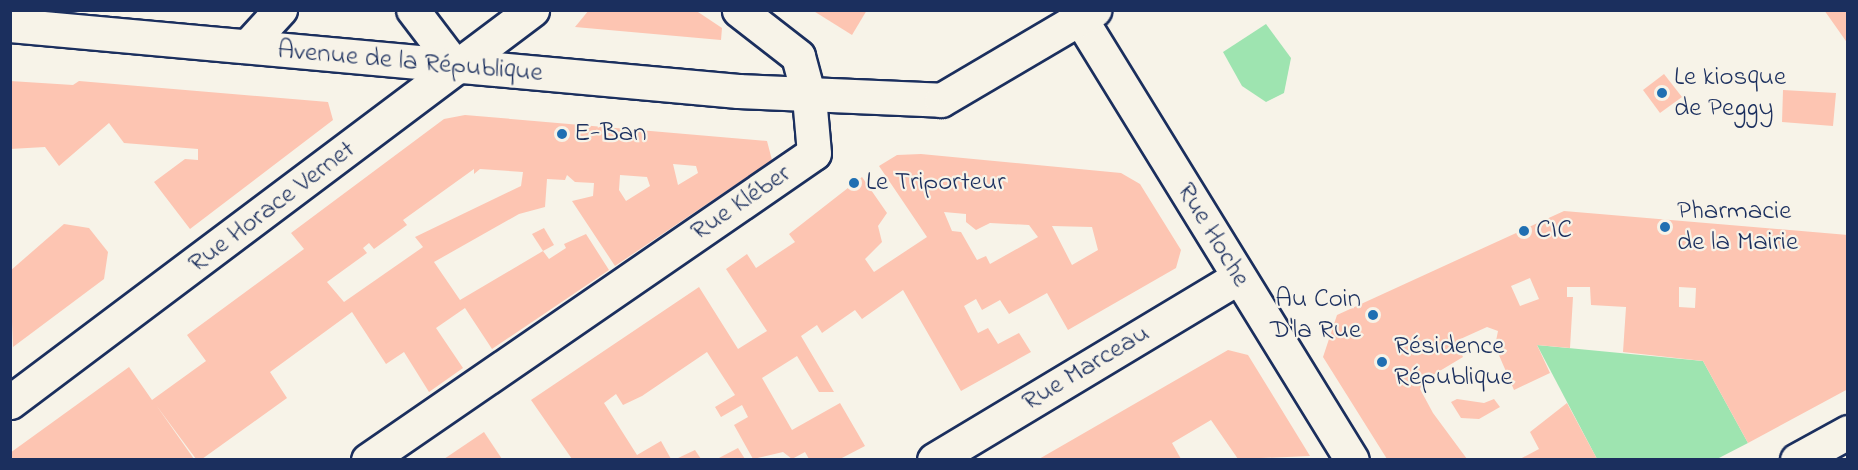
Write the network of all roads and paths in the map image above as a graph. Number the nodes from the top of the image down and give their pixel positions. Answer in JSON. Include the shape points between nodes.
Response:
{"nodes":[{"id":1,"x":280,"y":10,"type":"edge"},
{"id":2,"x":413,"y":10,"type":"edge"},
{"id":3,"x":532,"y":10,"type":"edge"},
{"id":4,"x":739,"y":10,"type":"edge"},
{"id":5,"x":1083,"y":13,"type":"edge"},
{"id":6,"x":10,"y":25,"type":"edge"},
{"id":7,"x":248,"y":46,"type":"junction"},
{"id":8,"x":457,"y":68,"type":"junction"},
{"id":9,"x":809,"y":97,"type":"junction"},
{"id":10,"x":1238,"y":277,"type":"junction"},
{"id":11,"x":10,"y":402,"type":"edge"},
{"id":12,"x":1848,"y":432,"type":"edge"},
{"id":13,"x":368,"y":459,"type":"edge"},
{"id":14,"x":934,"y":459,"type":"edge"},
{"id":15,"x":1352,"y":459,"type":"edge"},
{"id":16,"x":1797,"y":459,"type":"edge"}],
"edges":[{"from":1,"to":7,"type":"street"},
{"from":2,"to":8,"type":"street"},
{"from":3,"to":8,"type":"street","name":"Rue Horace Vernet"},
{"from":4,"to":9,"type":"street","via":[[798,56]]},
{"from":5,"to":9,"type":"street","via":[[941,100]]},
{"from":5,"to":10,"type":"street","name":"Rue Hoche"},
{"from":6,"to":7,"type":"street","name":"Avenue de la République"},
{"from":7,"to":8,"type":"street","name":"Avenue de la République"},
{"from":8,"to":9,"type":"street","name":"Avenue de la République"},
{"from":8,"to":11,"type":"street","name":"Rue Horace Vernet"},
{"from":9,"to":13,"type":"street","name":"Rue Kléber","via":[[814,153]]},
{"from":10,"to":14,"type":"street","name":"Rue Marceau"},
{"from":10,"to":15,"type":"street","name":"Rue Hoche"},
{"from":12,"to":16,"type":"street"}]}
